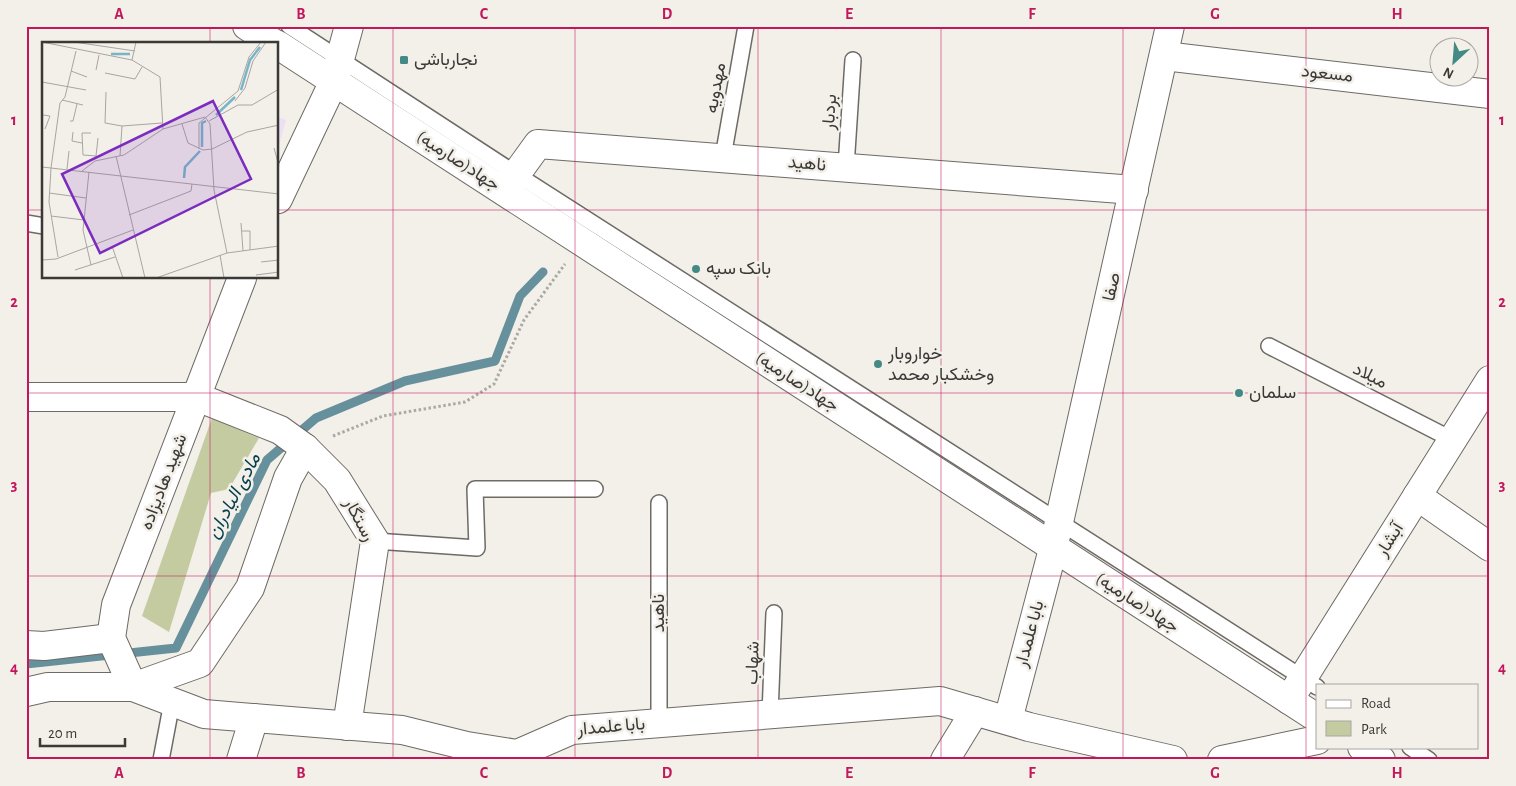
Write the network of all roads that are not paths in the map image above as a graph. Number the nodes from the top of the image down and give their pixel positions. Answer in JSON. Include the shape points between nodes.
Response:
{"nodes":[{"id":1,"x":248,"y":26,"type":"edge"},
{"id":2,"x":289,"y":26,"type":"edge"},
{"id":3,"x":350,"y":26,"type":"edge"},
{"id":4,"x":746,"y":26,"type":"edge"},
{"id":5,"x":1170,"y":26,"type":"edge"},
{"id":6,"x":273,"y":42,"type":"edge"},
{"id":7,"x":279,"y":45,"type":"edge"},
{"id":8,"x":1164,"y":56,"type":"junction"},
{"id":9,"x":853,"y":60,"type":"dead end"},
{"id":10,"x":338,"y":70,"type":"junction"},
{"id":11,"x":1490,"y":94,"type":"edge"},
{"id":12,"x":723,"y":157,"type":"junction"},
{"id":13,"x":846,"y":167,"type":"junction"},
{"id":14,"x":510,"y":183,"type":"junction"},
{"id":15,"x":1134,"y":190,"type":"junction"},
{"id":16,"x":279,"y":197,"type":"edge"},
{"id":17,"x":26,"y":223,"type":"edge"},
{"id":18,"x":42,"y":226,"type":"edge"},
{"id":19,"x":242,"y":279,"type":"edge"},
{"id":20,"x":1269,"y":346,"type":"dead end"},
{"id":21,"x":1490,"y":380,"type":"edge"},
{"id":22,"x":26,"y":397,"type":"edge"},
{"id":23,"x":197,"y":397,"type":"junction"},
{"id":24,"x":1453,"y":440,"type":"junction"},
{"id":25,"x":305,"y":448,"type":"junction"},
{"id":26,"x":595,"y":489,"type":"dead end"},
{"id":27,"x":1417,"y":496,"type":"junction"},
{"id":28,"x":658,"y":503,"type":"dead end"},
{"id":29,"x":1059,"y":521,"type":"junction"},
{"id":30,"x":375,"y":541,"type":"junction"},
{"id":31,"x":1490,"y":547,"type":"edge"},
{"id":32,"x":1053,"y":548,"type":"junction"},
{"id":33,"x":774,"y":613,"type":"dead end"},
{"id":34,"x":111,"y":638,"type":"junction"},
{"id":35,"x":26,"y":645,"type":"edge"},
{"id":36,"x":133,"y":687,"type":"junction"},
{"id":37,"x":1303,"y":689,"type":"edge"},
{"id":38,"x":26,"y":692,"type":"edge"},
{"id":39,"x":172,"y":702,"type":"junction"},
{"id":40,"x":975,"y":711,"type":"junction"},
{"id":41,"x":770,"y":714,"type":"junction"},
{"id":42,"x":1316,"y":716,"type":"edge"},
{"id":43,"x":254,"y":718,"type":"junction"},
{"id":44,"x":1008,"y":720,"type":"junction"},
{"id":45,"x":658,"y":723,"type":"junction"},
{"id":46,"x":347,"y":726,"type":"junction"},
{"id":47,"x":1316,"y":740,"type":"edge"},
{"id":48,"x":1363,"y":748,"type":"edge"},
{"id":49,"x":1411,"y":748,"type":"edge"},
{"id":50,"x":516,"y":757,"type":"edge"},
{"id":51,"x":161,"y":760,"type":"edge"},
{"id":52,"x":241,"y":760,"type":"edge"},
{"id":53,"x":945,"y":760,"type":"edge"},
{"id":54,"x":1173,"y":760,"type":"edge"},
{"id":55,"x":1222,"y":760,"type":"edge"},
{"id":56,"x":1381,"y":760,"type":"edge"},
{"id":57,"x":1429,"y":760,"type":"edge"}],
"edges":[{"from":1,"to":6,"type":"street","name":"جهاد(صارمیه)"},
{"from":2,"to":10,"type":"lane","name":"جهاد(صارمیه)"},
{"from":3,"to":10,"type":"street"},
{"from":4,"to":12,"type":"lane","name":"مهدویه"},
{"from":5,"to":8,"type":"street","name":"صفا"},
{"from":7,"to":10,"type":"street","name":"جهاد(صارمیه)"},
{"from":8,"to":11,"type":"street","name":"مسعود"},
{"from":8,"to":15,"type":"street","name":"صفا"},
{"from":9,"to":13,"type":"lane","name":"بردبار"},
{"from":10,"to":14,"type":"street","name":"جهاد(صارمیه)"},
{"from":10,"to":16,"type":"street"},
{"from":12,"to":13,"type":"street","name":"ناهید"},
{"from":12,"to":14,"type":"street","name":"ناهید","via":[[538,144]]},
{"from":13,"to":15,"type":"street","name":"ناهید"},
{"from":14,"to":29,"type":"lane","name":"جهاد(صارمیه)"},
{"from":14,"to":32,"type":"street","name":"جهاد(صارمیه)","via":[[581,241]]},
{"from":15,"to":29,"type":"street","name":"صفا"},
{"from":17,"to":18,"type":"lane"},
{"from":19,"to":23,"type":"street","name":"شهید هادیزاده"},
{"from":20,"to":24,"type":"lane","name":"میلاد"},
{"from":21,"to":24,"type":"street","name":"آبشار"},
{"from":22,"to":23,"type":"street"},
{"from":23,"to":25,"type":"street","name":"رستگار","via":[[280,430]]},
{"from":23,"to":34,"type":"street","name":"شهید هادیزاده","via":[[116,605]]},
{"from":24,"to":27,"type":"street","name":"آبشار"},
{"from":25,"to":30,"type":"street","name":"رستگار","via":[[337,480]]},
{"from":25,"to":36,"type":"street","via":[[288,478],[250,588],[200,663]]},
{"from":26,"to":30,"type":"lane","via":[[475,489],[477,548]]},
{"from":27,"to":31,"type":"street"},
{"from":27,"to":37,"type":"street","name":"آبشار"},
{"from":28,"to":45,"type":"lane","name":"ناهید"},
{"from":29,"to":32,"type":"street","name":"صفا"},
{"from":29,"to":37,"type":"lane","name":"جهاد(صارمیه)"},
{"from":30,"to":46,"type":"street","name":"رستگار"},
{"from":32,"to":37,"type":"street","name":"جهاد(صارمیه)"},
{"from":32,"to":44,"type":"street","name":"بابا علمدار"},
{"from":33,"to":41,"type":"lane","name":"شهاب"},
{"from":34,"to":35,"type":"street"},
{"from":34,"to":36,"type":"street"},
{"from":36,"to":38,"type":"street","via":[[48,687]]},
{"from":36,"to":39,"type":"street","name":"بابا علمدار"},
{"from":37,"to":42,"type":"street","name":"جهاد(صارمیه)"},
{"from":39,"to":43,"type":"street","name":"بابا علمدار","via":[[204,714]]},
{"from":39,"to":51,"type":"lane"},
{"from":40,"to":41,"type":"street","name":"بابا علمدار","via":[[940,701]]},
{"from":40,"to":44,"type":"street","name":"بابا علمدار"},
{"from":40,"to":53,"type":"street"},
{"from":41,"to":45,"type":"street","name":"بابا علمدار"},
{"from":43,"to":46,"type":"street","name":"بابا علمدار"},
{"from":43,"to":52,"type":"street"},
{"from":44,"to":54,"type":"street","name":"بابا علمدار"},
{"from":45,"to":50,"type":"street","name":"بابا علمدار","via":[[572,730]]},
{"from":46,"to":50,"type":"street","name":"بابا علمدار","via":[[402,730]]},
{"from":47,"to":55,"type":"street"},
{"from":48,"to":56,"type":"street"},
{"from":49,"to":57,"type":"lane"}]}
